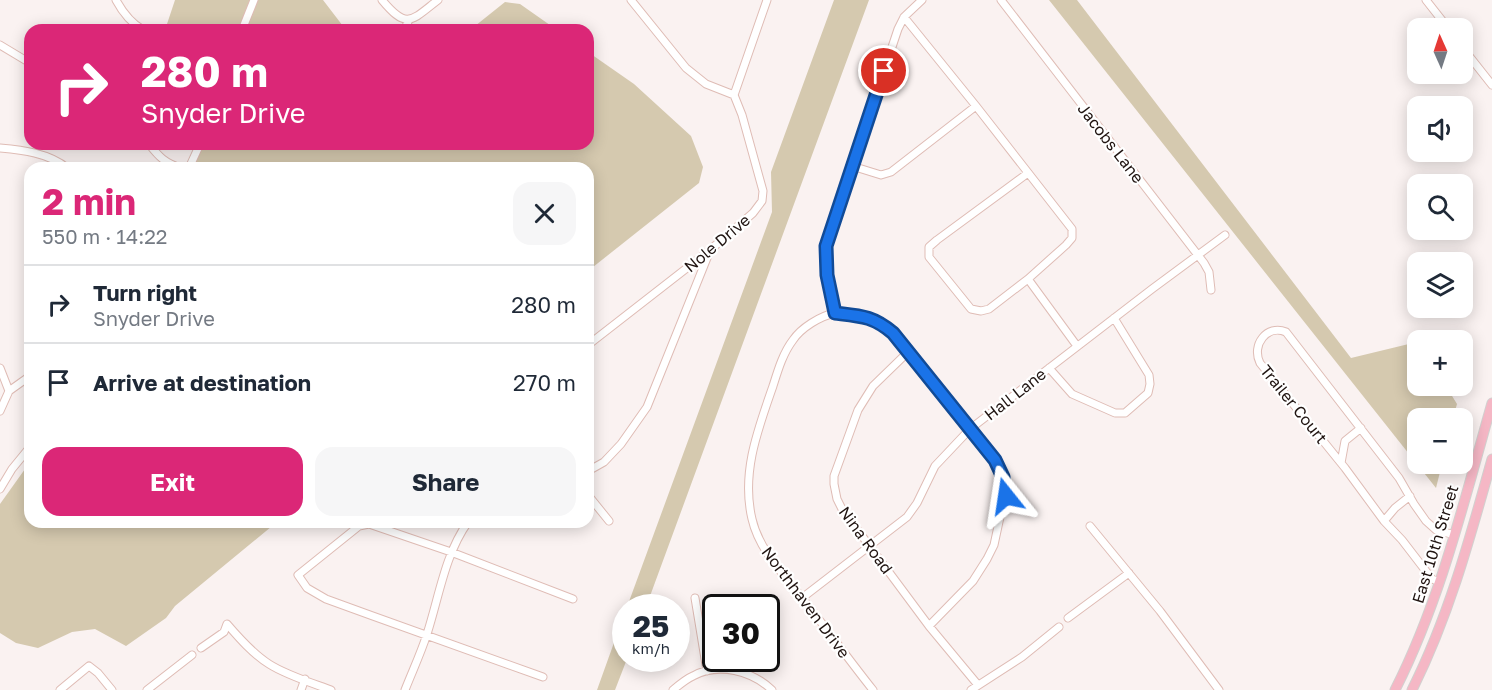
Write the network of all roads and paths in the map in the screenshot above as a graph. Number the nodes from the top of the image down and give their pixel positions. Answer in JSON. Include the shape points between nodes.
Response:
{"nodes":[{"id":1,"x":116,"y":0,"type":"edge"},
{"id":2,"x":254,"y":0,"type":"edge"},
{"id":3,"x":382,"y":0,"type":"edge"},
{"id":4,"x":631,"y":0,"type":"edge"},
{"id":5,"x":767,"y":0,"type":"edge"},
{"id":6,"x":922,"y":0,"type":"edge"},
{"id":7,"x":1001,"y":0,"type":"edge"},
{"id":8,"x":1426,"y":0,"type":"edge"},
{"id":9,"x":436,"y":1,"type":"edge"},
{"id":10,"x":904,"y":17,"type":"junction"},
{"id":11,"x":1440,"y":18,"type":"edge"},
{"id":12,"x":409,"y":20,"type":"junction"},
{"id":13,"x":134,"y":24,"type":"edge"},
{"id":14,"x":244,"y":24,"type":"edge"},
{"id":15,"x":407,"y":24,"type":"edge"},
{"id":16,"x":0,"y":45,"type":"edge"},
{"id":17,"x":24,"y":59,"type":"edge"},
{"id":18,"x":1473,"y":61,"type":"edge"},
{"id":19,"x":1492,"y":85,"type":"edge"},
{"id":20,"x":734,"y":95,"type":"junction"},
{"id":21,"x":976,"y":106,"type":"junction"},
{"id":22,"x":0,"y":148,"type":"edge"},
{"id":23,"x":153,"y":150,"type":"edge"},
{"id":24,"x":58,"y":162,"type":"edge"},
{"id":25,"x":166,"y":162,"type":"edge"},
{"id":26,"x":852,"y":166,"type":"junction"},
{"id":27,"x":1028,"y":173,"type":"junction"},
{"id":28,"x":1226,"y":235,"type":"dead end"},
{"id":29,"x":710,"y":250,"type":"junction"},
{"id":30,"x":1198,"y":256,"type":"junction"},
{"id":31,"x":1028,"y":279,"type":"junction"},
{"id":32,"x":1211,"y":290,"type":"dead end"},
{"id":33,"x":835,"y":313,"type":"junction"},
{"id":34,"x":1114,"y":318,"type":"junction"},
{"id":35,"x":594,"y":340,"type":"edge"},
{"id":36,"x":1077,"y":346,"type":"junction"},
{"id":37,"x":908,"y":352,"type":"junction"},
{"id":38,"x":0,"y":368,"type":"edge"},
{"id":39,"x":1049,"y":368,"type":"junction"},
{"id":40,"x":24,"y":380,"type":"edge"},
{"id":41,"x":9,"y":391,"type":"junction"},
{"id":42,"x":1492,"y":403,"type":"edge"},
{"id":43,"x":0,"y":411,"type":"edge"},
{"id":44,"x":1361,"y":428,"type":"junction"},
{"id":45,"x":970,"y":429,"type":"junction"},
{"id":46,"x":24,"y":455,"type":"edge"},
{"id":47,"x":1492,"y":459,"type":"edge"},
{"id":48,"x":1341,"y":463,"type":"junction"},
{"id":49,"x":594,"y":468,"type":"edge"},
{"id":50,"x":1,"y":485,"type":"edge"},
{"id":51,"x":1410,"y":496,"type":"junction"},
{"id":52,"x":594,"y":502,"type":"edge"},
{"id":53,"x":1003,"y":503,"type":"junction"},
{"id":54,"x":1030,"y":512,"type":"dead end"},
{"id":55,"x":609,"y":521,"type":"dead end"},
{"id":56,"x":1384,"y":521,"type":"junction"},
{"id":57,"x":1090,"y":526,"type":"dead end"},
{"id":58,"x":357,"y":528,"type":"edge"},
{"id":59,"x":381,"y":528,"type":"edge"},
{"id":60,"x":464,"y":528,"type":"edge"},
{"id":61,"x":1455,"y":535,"type":"junction"},
{"id":62,"x":870,"y":547,"type":"junction"},
{"id":63,"x":451,"y":552,"type":"junction"},
{"id":64,"x":1129,"y":573,"type":"junction"},
{"id":65,"x":1440,"y":582,"type":"junction"},
{"id":66,"x":695,"y":598,"type":"dead end"},
{"id":67,"x":802,"y":598,"type":"junction"},
{"id":68,"x":573,"y":599,"type":"dead end"},
{"id":69,"x":1433,"y":603,"type":"junction"},
{"id":70,"x":1447,"y":609,"type":"junction"},
{"id":71,"x":1068,"y":618,"type":"dead end"},
{"id":72,"x":929,"y":626,"type":"junction"},
{"id":73,"x":1059,"y":627,"type":"dead end"},
{"id":74,"x":426,"y":636,"type":"junction"},
{"id":75,"x":702,"y":641,"type":"edge"},
{"id":76,"x":201,"y":648,"type":"dead end"},
{"id":77,"x":192,"y":655,"type":"dead end"},
{"id":78,"x":704,"y":672,"type":"edge"},
{"id":79,"x":738,"y":672,"type":"edge"},
{"id":80,"x":543,"y":677,"type":"dead end"},
{"id":81,"x":305,"y":679,"type":"junction"},
{"id":82,"x":978,"y":686,"type":"junction"},
{"id":83,"x":60,"y":690,"type":"edge"},
{"id":84,"x":112,"y":690,"type":"edge"},
{"id":85,"x":147,"y":690,"type":"edge"},
{"id":86,"x":301,"y":690,"type":"edge"},
{"id":87,"x":331,"y":690,"type":"edge"},
{"id":88,"x":405,"y":690,"type":"edge"},
{"id":89,"x":674,"y":690,"type":"edge"},
{"id":90,"x":772,"y":690,"type":"edge"},
{"id":91,"x":873,"y":690,"type":"edge"},
{"id":92,"x":971,"y":690,"type":"edge"},
{"id":93,"x":1219,"y":690,"type":"edge"},
{"id":94,"x":1395,"y":690,"type":"edge"},
{"id":95,"x":1412,"y":690,"type":"edge"}],
"edges":[{"from":1,"to":13,"type":"street"},
{"from":2,"to":14,"type":"street"},
{"from":3,"to":12,"type":"street","via":[[397,16]]},
{"from":4,"to":20,"type":"street","via":[[686,68],[706,84]]},
{"from":5,"to":20,"type":"street"},
{"from":6,"to":10,"type":"street"},
{"from":7,"to":30,"type":"street","name":"Jacobs Lane"},
{"from":8,"to":11,"type":"street"},
{"from":9,"to":12,"type":"street"},
{"from":10,"to":21,"type":"street"},
{"from":10,"to":26,"type":"street"},
{"from":12,"to":15,"type":"street"},
{"from":16,"to":17,"type":"street"},
{"from":18,"to":19,"type":"street"},
{"from":20,"to":29,"type":"street","name":"Nole Drive","via":[[763,191],[762,201]]},
{"from":21,"to":26,"type":"street","via":[[891,172],[881,175]]},
{"from":21,"to":27,"type":"street"},
{"from":22,"to":24,"type":"street","via":[[42,155]]},
{"from":23,"to":25,"type":"street"},
{"from":26,"to":33,"type":"street","via":[[826,246]]},
{"from":27,"to":31,"type":"street","via":[[1072,229],[1072,238],[1066,245]]},
{"from":27,"to":31,"type":"street","via":[[937,240],[929,247],[929,257],[971,309],[989,309]]},
{"from":28,"to":30,"type":"street","name":"Hall Lane"},
{"from":29,"to":35,"type":"street","name":"Nole Drive"},
{"from":29,"to":49,"type":"street","via":[[647,407],[621,444]]},
{"from":30,"to":32,"type":"street","name":"Jacobs Lane","via":[[1209,272]]},
{"from":30,"to":34,"type":"street","name":"Hall Lane"},
{"from":31,"to":36,"type":"street"},
{"from":33,"to":37,"type":"street","via":[[874,320],[893,333]]},
{"from":33,"to":67,"type":"street","name":"Northhaven Drive","via":[[802,330],[782,359],[755,437],[748,480],[748,500],[758,536]]},
{"from":34,"to":36,"type":"street","name":"Hall Lane"},
{"from":34,"to":39,"type":"street","via":[[1149,375],[1148,393],[1125,413],[1115,413],[1072,394]]},
{"from":36,"to":39,"type":"street","name":"Hall Lane"},
{"from":37,"to":45,"type":"street"},
{"from":37,"to":62,"type":"street","name":"Nina Road","via":[[863,400],[834,476],[842,509]]},
{"from":38,"to":41,"type":"street"},
{"from":39,"to":45,"type":"street","name":"Hall Lane"},
{"from":40,"to":41,"type":"street"},
{"from":41,"to":43,"type":"street"},
{"from":42,"to":61,"type":"main road","name":"East 10th Street"},
{"from":44,"to":48,"type":"street","via":[[1346,441]]},
{"from":44,"to":48,"type":"street","name":"Trailer Court","via":[[1286,332],[1276,329],[1263,337],[1257,353],[1260,363]]},
{"from":44,"to":51,"type":"street","name":"Trailer Court"},
{"from":45,"to":53,"type":"street","via":[[995,460],[1003,477]]},
{"from":45,"to":62,"type":"street","name":"Hall Lane","via":[[935,466],[908,518]]},
{"from":46,"to":50,"type":"street"},
{"from":47,"to":70,"type":"main road","name":"East 10th Street"},
{"from":48,"to":56,"type":"street","name":"Trailer Court"},
{"from":51,"to":56,"type":"street"},
{"from":51,"to":61,"type":"street","name":"Trailer Court","via":[[1419,513],[1436,530]]},
{"from":52,"to":55,"type":"street"},
{"from":53,"to":54,"type":"street"},
{"from":53,"to":72,"type":"street","via":[[987,559],[973,581]]},
{"from":56,"to":65,"type":"street","name":"Trailer Court","via":[[1432,579]]},
{"from":57,"to":64,"type":"street"},
{"from":58,"to":74,"type":"street","via":[[298,575],[307,588],[326,598]]},
{"from":59,"to":63,"type":"street"},
{"from":60,"to":63,"type":"street"},
{"from":61,"to":65,"type":"main road","name":"East 10th Street"},
{"from":62,"to":67,"type":"street","name":"Hall Lane"},
{"from":62,"to":72,"type":"street","name":"Nina Road"},
{"from":63,"to":68,"type":"street"},
{"from":63,"to":74,"type":"street"},
{"from":64,"to":71,"type":"street"},
{"from":64,"to":93,"type":"street"},
{"from":65,"to":69,"type":"main road","name":"East 10th Street"},
{"from":66,"to":75,"type":"street"},
{"from":67,"to":91,"type":"street","name":"Northhaven Drive"},
{"from":69,"to":70,"type":"street"},
{"from":69,"to":94,"type":"main road","name":"East 10th Street"},
{"from":70,"to":95,"type":"main road","name":"East 10th Street"},
{"from":72,"to":82,"type":"street","name":"Nina Road"},
{"from":73,"to":82,"type":"street"},
{"from":74,"to":80,"type":"street"},
{"from":74,"to":88,"type":"street"},
{"from":76,"to":81,"type":"street","via":[[224,632],[227,624],[269,664]]},
{"from":77,"to":85,"type":"street"},
{"from":78,"to":89,"type":"street"},
{"from":79,"to":90,"type":"street","via":[[762,681]]},
{"from":81,"to":86,"type":"street"},
{"from":81,"to":87,"type":"street"},
{"from":82,"to":92,"type":"street"},
{"from":83,"to":84,"type":"street","via":[[89,666]]}]}
